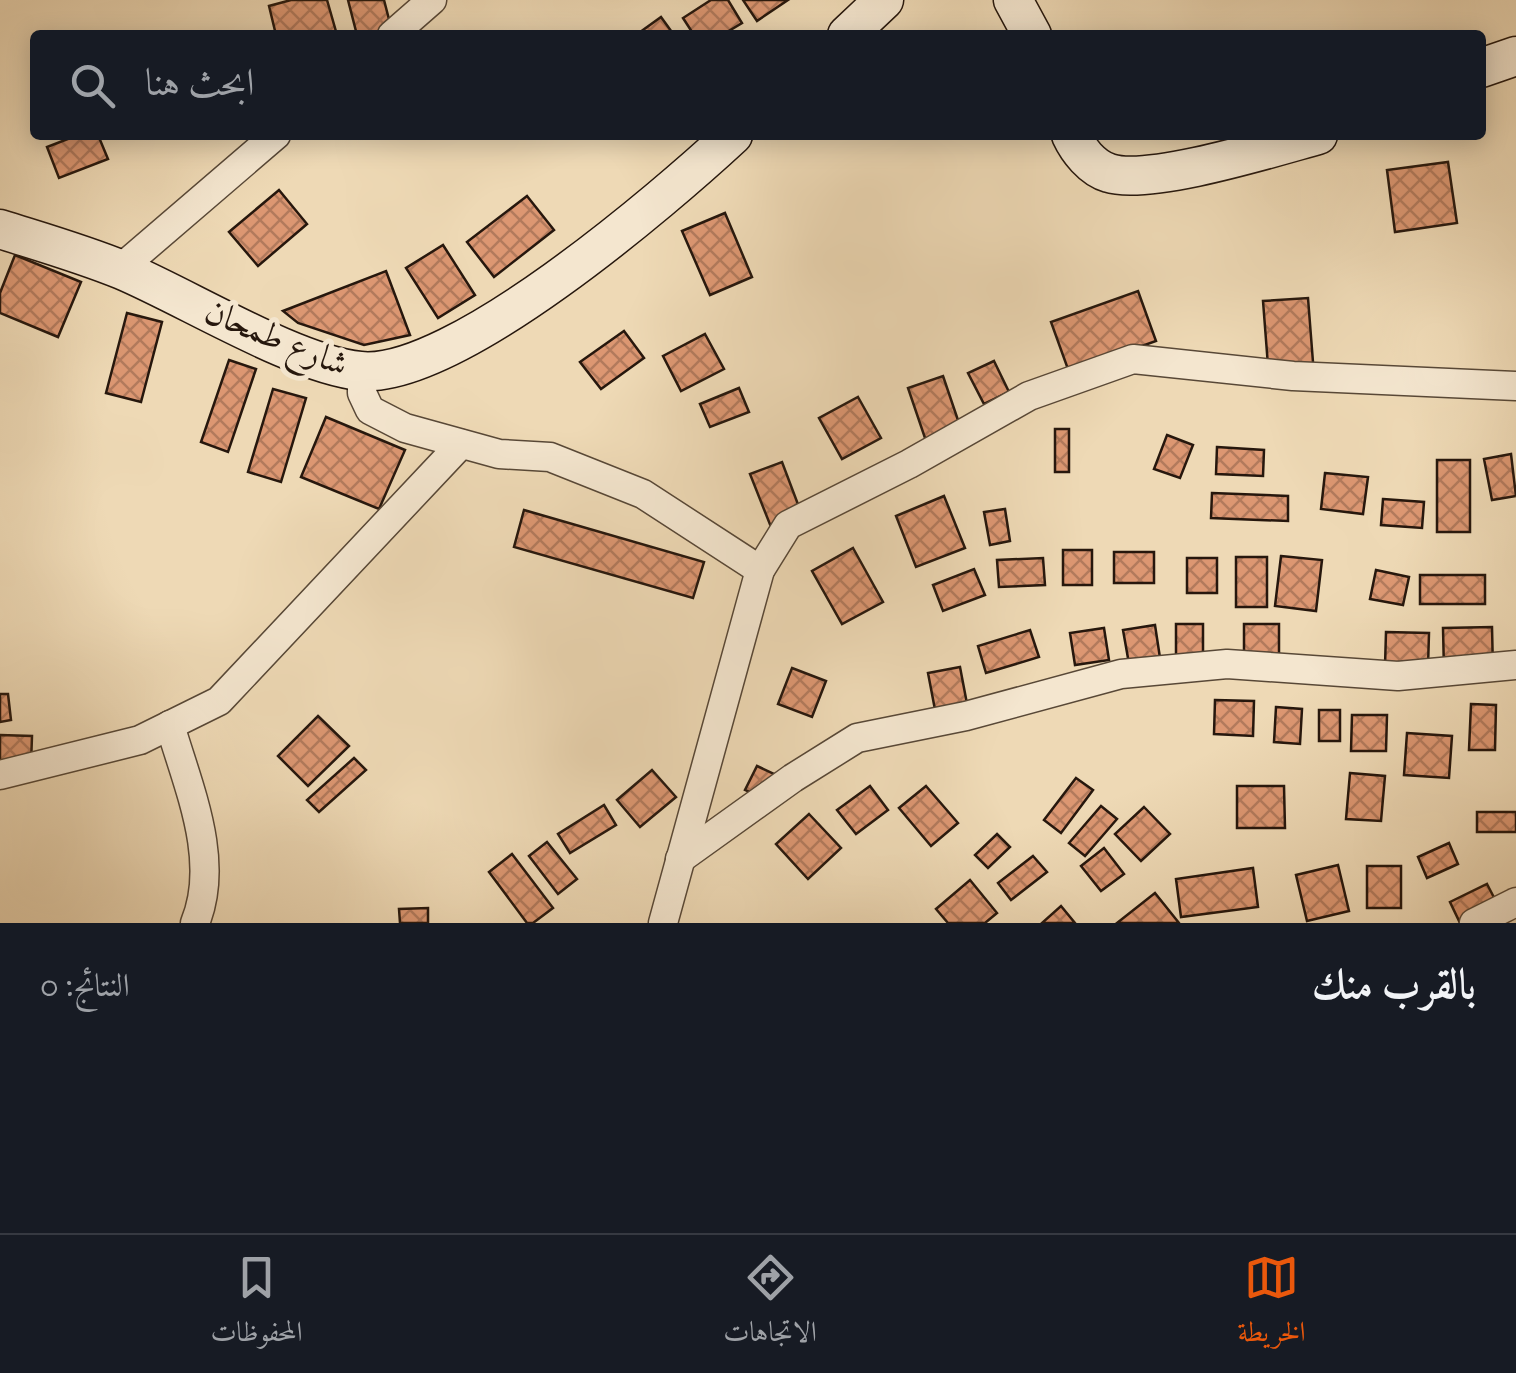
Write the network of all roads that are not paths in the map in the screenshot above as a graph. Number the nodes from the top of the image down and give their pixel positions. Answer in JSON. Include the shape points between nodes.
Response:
{"nodes":[{"id":1,"x":432,"y":0,"type":"edge"},
{"id":2,"x":884,"y":0,"type":"edge"},
{"id":3,"x":1013,"y":0,"type":"edge"},
{"id":4,"x":398,"y":30,"type":"edge"},
{"id":5,"x":851,"y":30,"type":"edge"},
{"id":6,"x":1029,"y":30,"type":"edge"},
{"id":7,"x":1516,"y":56,"type":"edge"},
{"id":8,"x":1486,"y":66,"type":"edge"},
{"id":9,"x":270,"y":140,"type":"edge"},
{"id":10,"x":729,"y":140,"type":"edge"},
{"id":11,"x":1073,"y":140,"type":"edge"},
{"id":12,"x":1296,"y":140,"type":"edge"},
{"id":13,"x":0,"y":229,"type":"edge"},
{"id":14,"x":120,"y":269,"type":"junction"},
{"id":15,"x":362,"y":372,"type":"junction"},
{"id":16,"x":1516,"y":386,"type":"edge"},
{"id":17,"x":461,"y":444,"type":"junction"},
{"id":18,"x":760,"y":570,"type":"junction"},
{"id":19,"x":1516,"y":665,"type":"edge"},
{"id":20,"x":170,"y":725,"type":"junction"},
{"id":21,"x":0,"y":775,"type":"edge"},
{"id":22,"x":680,"y":859,"type":"junction"},
{"id":23,"x":1516,"y":902,"type":"edge"},
{"id":24,"x":195,"y":923,"type":"edge"},
{"id":25,"x":663,"y":923,"type":"edge"},
{"id":26,"x":1474,"y":923,"type":"edge"}],
"edges":[{"from":1,"to":4,"type":"street"},
{"from":2,"to":5,"type":"street"},
{"from":3,"to":6,"type":"street"},
{"from":7,"to":8,"type":"street"},
{"from":9,"to":14,"type":"street"},
{"from":10,"to":15,"type":"street","name":"شارع طمحان","via":[[656,206],[480,330],[401,365]]},
{"from":11,"to":12,"type":"street","via":[[1109,173],[1142,175]]},
{"from":13,"to":14,"type":"street","name":"شارع طمحان"},
{"from":14,"to":15,"type":"street","name":"شارع طمحان","via":[[317,361]]},
{"from":15,"to":17,"type":"street","via":[[370,410]]},
{"from":16,"to":18,"type":"street","via":[[1294,376],[1133,359],[1030,396],[788,525]]},
{"from":17,"to":18,"type":"street","via":[[550,457],[643,494]]},
{"from":17,"to":20,"type":"street","via":[[219,702]]},
{"from":18,"to":22,"type":"street"},
{"from":19,"to":22,"type":"street","via":[[1398,676],[1227,664],[1121,674],[857,738]]},
{"from":20,"to":21,"type":"street","via":[[140,740]]},
{"from":20,"to":24,"type":"street","via":[[204,842],[204,901]]},
{"from":22,"to":25,"type":"street"},
{"from":23,"to":26,"type":"street"}]}
